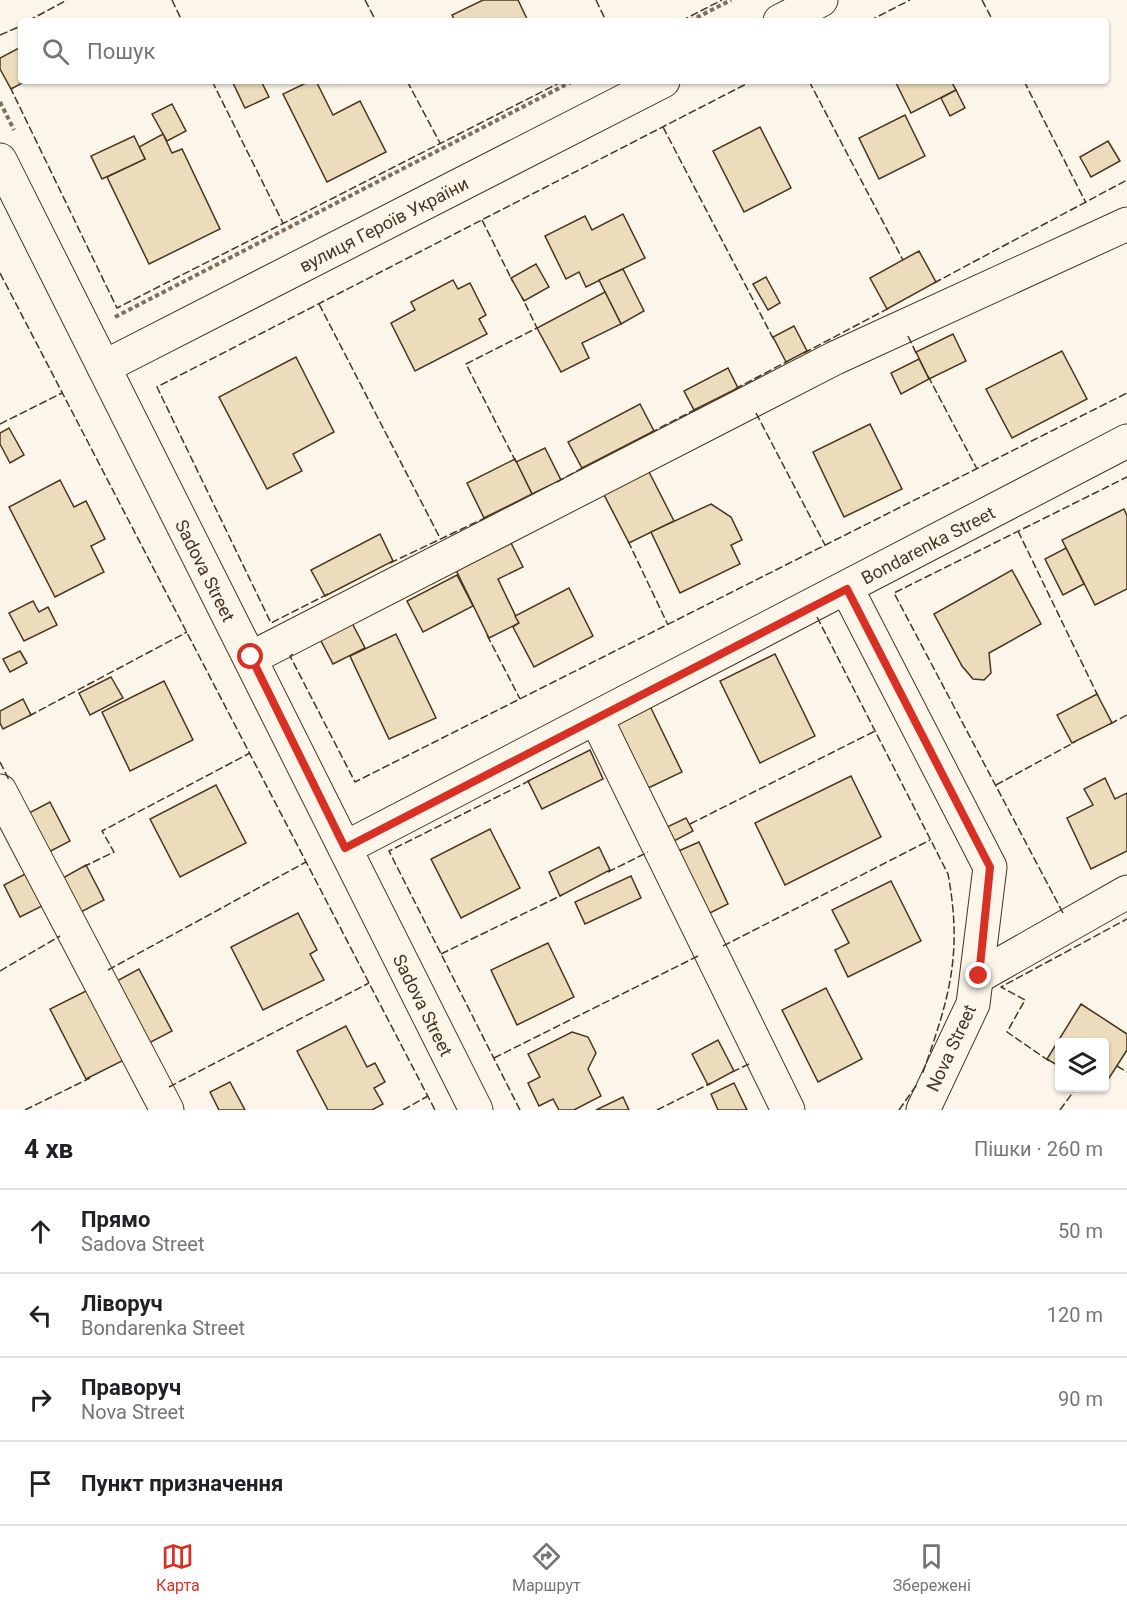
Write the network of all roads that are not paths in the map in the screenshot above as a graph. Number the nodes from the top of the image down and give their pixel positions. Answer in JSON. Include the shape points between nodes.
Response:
{"nodes":[{"id":1,"x":821,"y":0,"type":"edge"},
{"id":2,"x":786,"y":18,"type":"edge"},
{"id":3,"x":657,"y":84,"type":"edge"},
{"id":4,"x":0,"y":160,"type":"edge"},
{"id":5,"x":1127,"y":224,"type":"edge"},
{"id":6,"x":104,"y":367,"type":"junction"},
{"id":7,"x":1127,"y":441,"type":"edge"},
{"id":8,"x":847,"y":589,"type":"junction"},
{"id":9,"x":251,"y":657,"type":"junction"},
{"id":10,"x":596,"y":718,"type":"junction"},
{"id":11,"x":0,"y":791,"type":"edge"},
{"id":12,"x":345,"y":848,"type":"junction"},
{"id":13,"x":1127,"y":892,"type":"edge"},
{"id":14,"x":979,"y":976,"type":"junction"},
{"id":15,"x":167,"y":1110,"type":"edge"},
{"id":16,"x":476,"y":1110,"type":"edge"},
{"id":17,"x":788,"y":1110,"type":"edge"},
{"id":18,"x":923,"y":1110,"type":"edge"}],
"edges":[{"from":1,"to":2,"type":"street"},
{"from":3,"to":6,"type":"street","name":"вулиця Героїв України"},
{"from":4,"to":6,"type":"street","name":"Sadova Street"},
{"from":5,"to":9,"type":"street","via":[[835,358]]},
{"from":6,"to":9,"type":"street","name":"Sadova Street"},
{"from":7,"to":8,"type":"street","name":"Bondarenka Street"},
{"from":8,"to":10,"type":"street","name":"Bondarenka Street"},
{"from":8,"to":14,"type":"street","name":"Nova Street","via":[[990,867]]},
{"from":9,"to":12,"type":"street","name":"Sadova Street"},
{"from":10,"to":12,"type":"street","name":"Bondarenka Street"},
{"from":10,"to":17,"type":"street"},
{"from":11,"to":15,"type":"street"},
{"from":12,"to":16,"type":"street","name":"Sadova Street"},
{"from":13,"to":14,"type":"street"},
{"from":14,"to":18,"type":"street","name":"Nova Street","via":[[973,1004]]}]}
